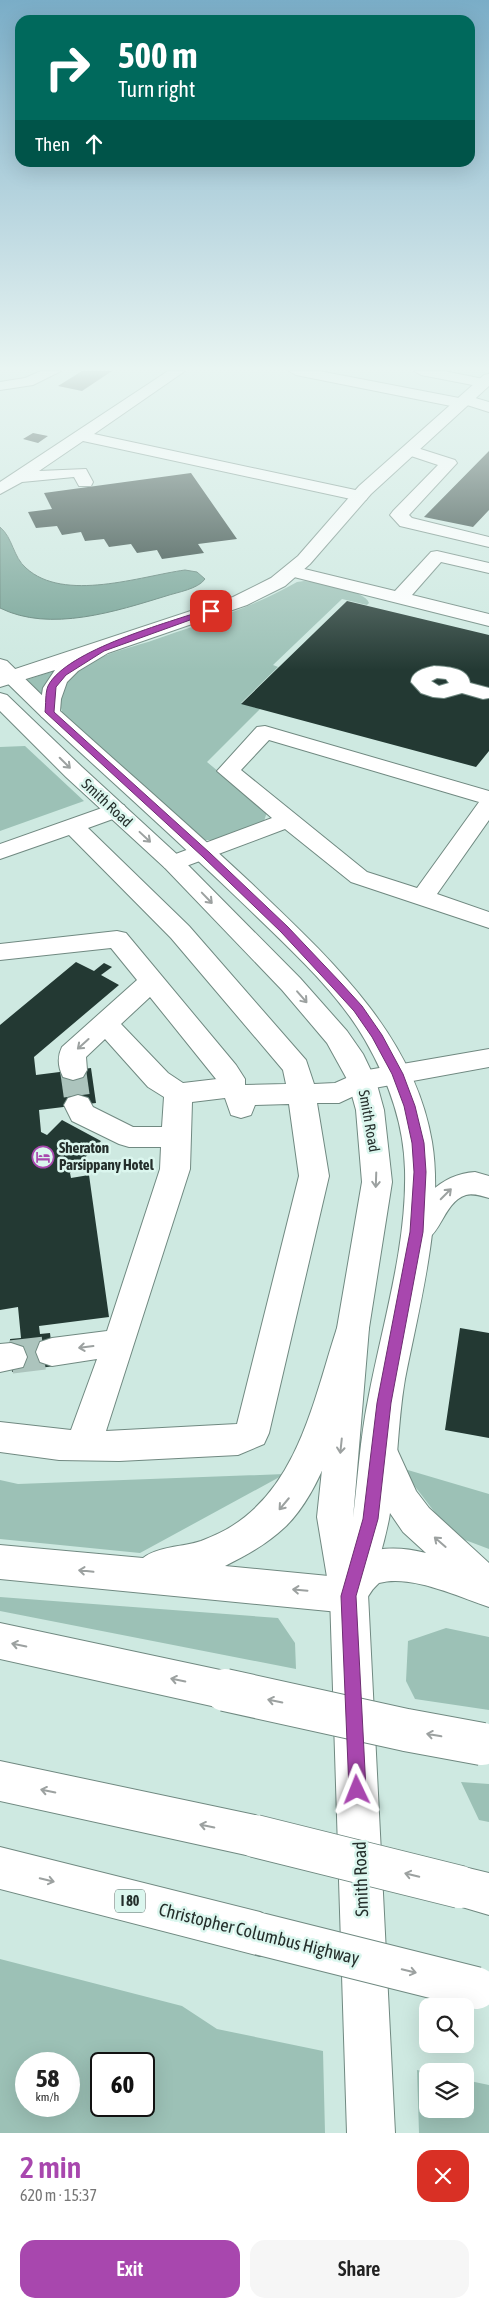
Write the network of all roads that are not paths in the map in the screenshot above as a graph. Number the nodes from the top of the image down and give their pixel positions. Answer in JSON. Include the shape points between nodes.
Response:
{"nodes":[{"id":1,"x":29,"y":471,"type":"edge"},
{"id":2,"x":242,"y":471,"type":"edge"},
{"id":3,"x":387,"y":471,"type":"edge"},
{"id":4,"x":442,"y":471,"type":"edge"},
{"id":5,"x":18,"y":478,"type":"junction"},
{"id":6,"x":85,"y":482,"type":"dead end"},
{"id":7,"x":0,"y":489,"type":"edge"},
{"id":8,"x":360,"y":496,"type":"junction"},
{"id":9,"x":489,"y":542,"type":"edge"},
{"id":10,"x":489,"y":568,"type":"edge"},
{"id":11,"x":292,"y":571,"type":"junction"},
{"id":12,"x":399,"y":598,"type":"junction"},
{"id":13,"x":489,"y":620,"type":"edge"},
{"id":14,"x":101,"y":649,"type":"junction"},
{"id":15,"x":4,"y":675,"type":"edge"},
{"id":16,"x":459,"y":686,"type":"dead end"},
{"id":17,"x":484,"y":693,"type":"dead end"},
{"id":18,"x":0,"y":698,"type":"edge"},
{"id":19,"x":0,"y":712,"type":"edge"},
{"id":20,"x":49,"y":712,"type":"junction"},
{"id":21,"x":35,"y":733,"type":"junction"},
{"id":22,"x":489,"y":798,"type":"edge"},
{"id":23,"x":489,"y":804,"type":"edge"},
{"id":24,"x":116,"y":810,"type":"junction"},
{"id":25,"x":288,"y":820,"type":"junction"},
{"id":26,"x":72,"y":825,"type":"junction"},
{"id":27,"x":0,"y":852,"type":"edge"},
{"id":28,"x":203,"y":852,"type":"junction"},
{"id":29,"x":173,"y":863,"type":"junction"},
{"id":30,"x":421,"y":899,"type":"junction"},
{"id":31,"x":489,"y":920,"type":"edge"},
{"id":32,"x":0,"y":952,"type":"edge"},
{"id":33,"x":152,"y":982,"type":"junction"},
{"id":34,"x":106,"y":1024,"type":"junction"},
{"id":35,"x":489,"y":1058,"type":"edge"},
{"id":36,"x":73,"y":1070,"type":"tunnel mouth"},
{"id":37,"x":397,"y":1074,"type":"junction"},
{"id":38,"x":362,"y":1081,"type":"junction"},
{"id":39,"x":300,"y":1086,"type":"junction"},
{"id":40,"x":178,"y":1093,"type":"junction"},
{"id":41,"x":236,"y":1093,"type":"junction"},
{"id":42,"x":78,"y":1105,"type":"tunnel mouth"},
{"id":43,"x":177,"y":1137,"type":"junction"},
{"id":44,"x":489,"y":1187,"type":"edge"},
{"id":45,"x":416,"y":1232,"type":"junction"},
{"id":46,"x":353,"y":1328,"type":"junction"},
{"id":47,"x":119,"y":1343,"type":"junction"},
{"id":48,"x":52,"y":1352,"type":"tunnel mouth"},
{"id":49,"x":0,"y":1437,"type":"edge"},
{"id":50,"x":84,"y":1446,"type":"junction"},
{"id":51,"x":378,"y":1446,"type":"junction"},
{"id":52,"x":0,"y":1562,"type":"edge"},
{"id":53,"x":118,"y":1574,"type":"junction"},
{"id":54,"x":489,"y":1588,"type":"edge"},
{"id":55,"x":349,"y":1596,"type":"junction"},
{"id":56,"x":0,"y":1641,"type":"edge"},
{"id":57,"x":486,"y":1744,"type":"edge"},
{"id":58,"x":0,"y":1781,"type":"edge"},
{"id":59,"x":0,"y":1868,"type":"edge"},
{"id":60,"x":474,"y":1890,"type":"edge"},
{"id":61,"x":483,"y":1989,"type":"edge"},
{"id":62,"x":371,"y":2133,"type":"edge"}],
"edges":[{"from":1,"to":5,"type":"main road"},
{"from":2,"to":8,"type":"main road"},
{"from":3,"to":8,"type":"main road"},
{"from":4,"to":9,"type":"main road","via":[[400,515],[406,522]]},
{"from":5,"to":6,"type":"main road","via":[[80,472]]},
{"from":5,"to":7,"type":"main road"},
{"from":8,"to":11,"type":"main road"},
{"from":10,"to":12,"type":"main road","via":[[437,556]]},
{"from":11,"to":12,"type":"main road"},
{"from":11,"to":14,"type":"main road","via":[[240,600]]},
{"from":12,"to":13,"type":"main road"},
{"from":14,"to":15,"type":"main road"},
{"from":14,"to":20,"type":"main road","via":[[63,673],[52,687]]},
{"from":15,"to":20,"type":"main road","name":"Smith Road"},
{"from":16,"to":17,"type":"main road"},
{"from":18,"to":21,"type":"main road","name":"Smith Road"},
{"from":19,"to":21,"type":"main road"},
{"from":20,"to":28,"type":"main road","name":"Smith Road"},
{"from":21,"to":24,"type":"main road","name":"Smith Road","one_way":true},
{"from":22,"to":25,"type":"main road","via":[[265,732],[228,771]]},
{"from":23,"to":30,"type":"main road"},
{"from":24,"to":26,"type":"main road"},
{"from":24,"to":29,"type":"main road","name":"Smith Road","one_way":true},
{"from":25,"to":28,"type":"main road"},
{"from":25,"to":30,"type":"main road","via":[[359,877]]},
{"from":26,"to":27,"type":"main road"},
{"from":26,"to":39,"type":"main road","via":[[180,932],[296,1067]]},
{"from":28,"to":29,"type":"main road"},
{"from":28,"to":37,"type":"main road","name":"Smith Road","via":[[285,930],[358,1009]]},
{"from":29,"to":38,"type":"main road","name":"Smith Road","one_way":true,"via":[[291,984],[337,1037]]},
{"from":30,"to":31,"type":"main road"},
{"from":32,"to":33,"type":"main road","via":[[117,939]]},
{"from":33,"to":34,"type":"main road"},
{"from":33,"to":41,"type":"main road"},
{"from":34,"to":36,"type":"main road","one_way":true,"via":[[72,1054]]},
{"from":34,"to":40,"type":"main road","via":[[158,1080]]},
{"from":35,"to":37,"type":"main road"},
{"from":37,"to":38,"type":"main road"},
{"from":37,"to":45,"type":"main road","name":"Smith Road","via":[[410,1106],[418,1143],[420,1200]]},
{"from":38,"to":39,"type":"main road","via":[[339,1093]]},
{"from":38,"to":46,"type":"main road","name":"Smith Road","one_way":true,"via":[[370,1110],[376,1182]]},
{"from":39,"to":41,"type":"main road"},
{"from":39,"to":50,"type":"main road","via":[[313,1163],[312,1187],[252,1433],[238,1440]]},
{"from":40,"to":41,"type":"main road"},
{"from":40,"to":43,"type":"main road"},
{"from":42,"to":43,"type":"main road","via":[[82,1114],[129,1137]]},
{"from":43,"to":47,"type":"main road","via":[[174,1169]]},
{"from":45,"to":44,"type":"main road","one_way":true,"via":[[448,1190],[469,1183]]},
{"from":45,"to":51,"type":"main road","name":"Smith Road"},
{"from":46,"to":53,"type":"main road","one_way":true,"via":[[308,1463],[300,1482],[278,1510],[248,1538],[217,1554],[192,1562]]},
{"from":46,"to":55,"type":"main road","name":"Smith Road","one_way":true,"via":[[334,1517]]},
{"from":47,"to":48,"type":"main road","one_way":true},
{"from":47,"to":50,"type":"main road"},
{"from":49,"to":50,"type":"main road","via":[[34,1444]]},
{"from":54,"to":51,"type":"main road","one_way":true,"via":[[416,1520],[403,1502]]},
{"from":51,"to":55,"type":"main road","name":"Smith Road","via":[[371,1519]]},
{"from":53,"to":52,"type":"main road","one_way":true},
{"from":55,"to":53,"type":"main road","one_way":true},
{"from":54,"to":55,"type":"main road","via":[[407,1566],[382,1565],[361,1575]]},
{"from":55,"to":62,"type":"main road","name":"Smith Road"},
{"from":57,"to":56,"type":"main road","one_way":true,"bridge":true,"via":[[406,1730]]},
{"from":60,"to":58,"type":"main road","one_way":true,"bridge":true,"via":[[255,1836]]},
{"from":59,"to":61,"type":"main road","name":"Christopher Columbus Highway","number":"I 80","one_way":true,"bridge":true}]}
